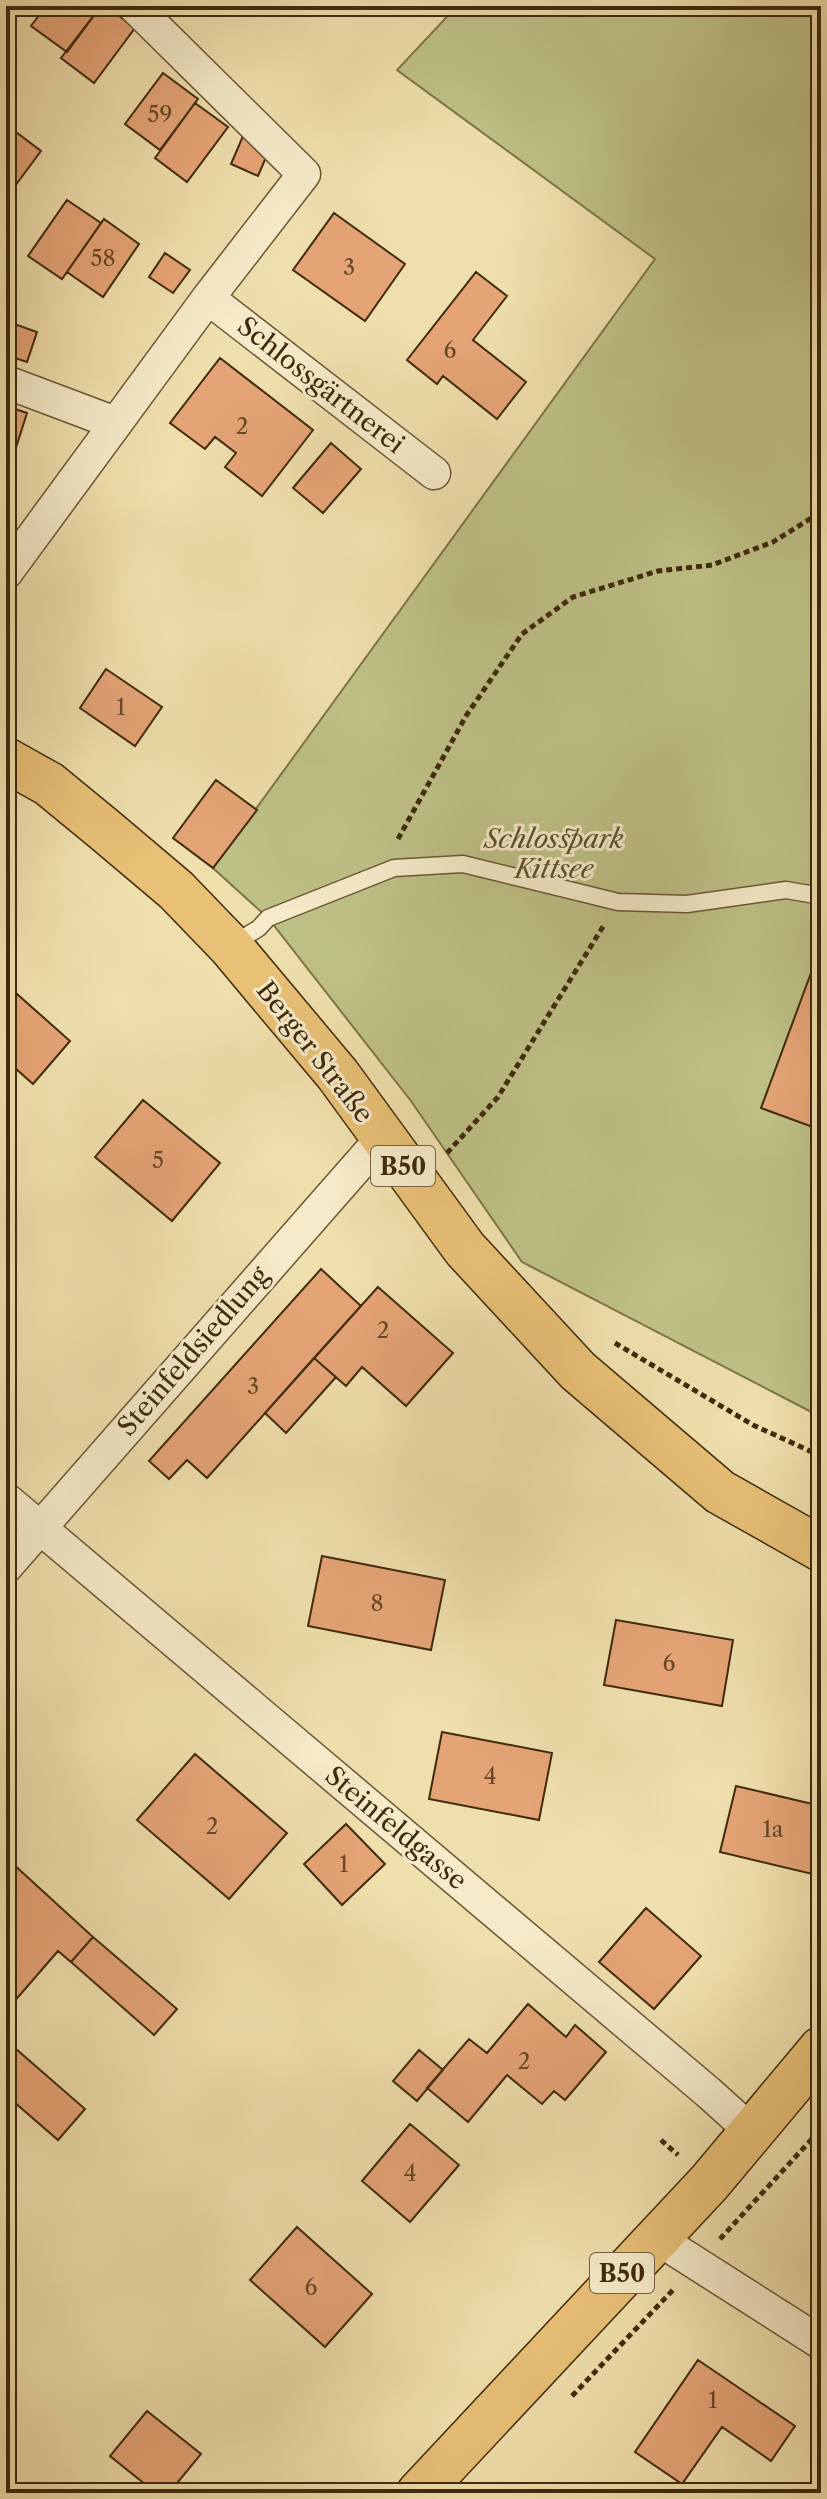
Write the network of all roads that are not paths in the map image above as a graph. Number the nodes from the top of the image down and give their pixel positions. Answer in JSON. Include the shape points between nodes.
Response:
{"nodes":[{"id":1,"x":134,"y":6,"type":"edge"},
{"id":2,"x":208,"y":298,"type":"junction"},
{"id":3,"x":6,"y":382,"type":"edge"},
{"id":4,"x":115,"y":423,"type":"junction"},
{"id":5,"x":434,"y":473,"type":"dead end"},
{"id":6,"x":6,"y":573,"type":"edge"},
{"id":7,"x":6,"y":760,"type":"edge"},
{"id":8,"x":821,"y":896,"type":"edge"},
{"id":9,"x":230,"y":946,"type":"junction"},
{"id":10,"x":382,"y":1138,"type":"junction"},
{"id":11,"x":6,"y":1499,"type":"edge"},
{"id":12,"x":41,"y":1526,"type":"junction"},
{"id":13,"x":821,"y":1549,"type":"edge"},
{"id":14,"x":6,"y":1567,"type":"edge"},
{"id":15,"x":821,"y":2049,"type":"edge"},
{"id":16,"x":751,"y":2131,"type":"junction"},
{"id":17,"x":655,"y":2237,"type":"junction"},
{"id":18,"x":821,"y":2343,"type":"edge"},
{"id":19,"x":419,"y":2493,"type":"edge"}],
"edges":[{"from":1,"to":2,"type":"street","via":[[304,174]]},
{"from":2,"to":4,"type":"street"},
{"from":2,"to":5,"type":"street","name":"Schlossgärtnerei"},
{"from":3,"to":4,"type":"street"},
{"from":4,"to":6,"type":"street"},
{"from":7,"to":9,"type":"main road","name":"Berger Straße","number":"B50","via":[[49,784],[105,830],[176,890]]},
{"from":8,"to":9,"type":"lane","via":[[786,890],[687,904],[618,902],[463,864],[394,868],[268,918]]},
{"from":9,"to":10,"type":"main road","name":"Berger Straße","number":"B50","via":[[338,1075]]},
{"from":10,"to":12,"type":"street","name":"Steinfeldsiedlung"},
{"from":10,"to":13,"type":"main road","name":"Berger Straße","number":"B50","via":[[465,1249],[578,1371],[720,1492]]},
{"from":11,"to":12,"type":"street","name":"Steinfeldgasse"},
{"from":12,"to":14,"type":"street","name":"Steinfeldsiedlung"},
{"from":12,"to":16,"type":"street","name":"Steinfeldgasse"},
{"from":15,"to":16,"type":"main road","number":"B50"},
{"from":16,"to":17,"type":"main road","number":"B50"},
{"from":17,"to":18,"type":"street"},
{"from":17,"to":19,"type":"main road","number":"B50"}]}
